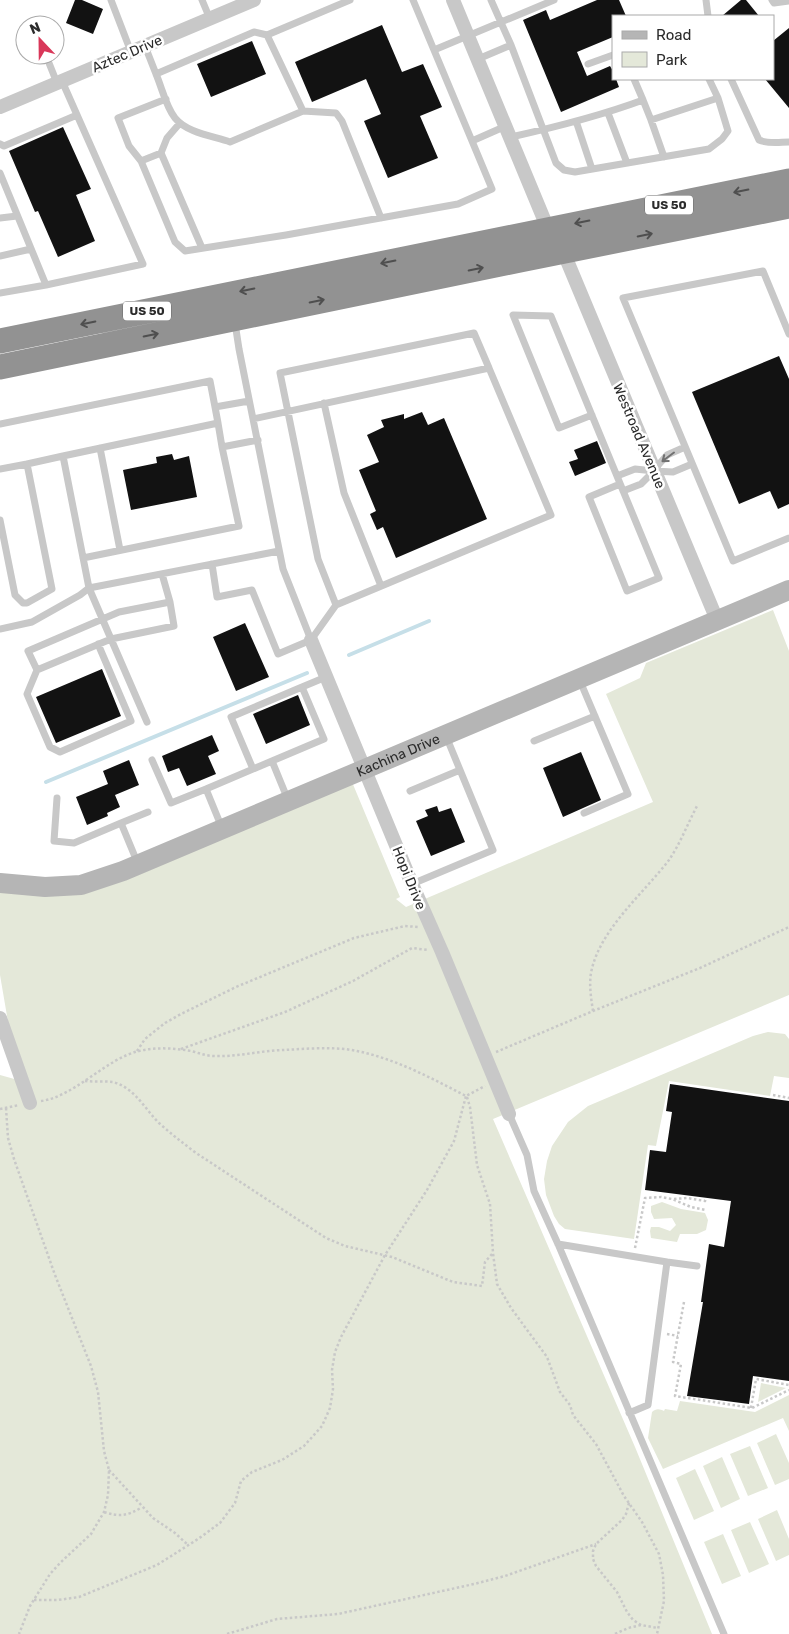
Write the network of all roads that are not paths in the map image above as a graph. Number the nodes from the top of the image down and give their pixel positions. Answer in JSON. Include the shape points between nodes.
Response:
{"nodes":[{"id":1,"x":111,"y":0,"type":"edge"},
{"id":2,"x":202,"y":0,"type":"edge"},
{"id":3,"x":254,"y":0,"type":"edge"},
{"id":4,"x":350,"y":0,"type":"edge"},
{"id":5,"x":413,"y":0,"type":"edge"},
{"id":6,"x":453,"y":0,"type":"edge"},
{"id":7,"x":491,"y":0,"type":"edge"},
{"id":8,"x":554,"y":0,"type":"edge"},
{"id":9,"x":706,"y":0,"type":"edge"},
{"id":10,"x":772,"y":0,"type":"edge"},
{"id":11,"x":789,"y":1,"type":"edge"},
{"id":12,"x":536,"y":3,"type":"edge"},
{"id":13,"x":708,"y":15,"type":"edge"},
{"id":14,"x":210,"y":19,"type":"junction"},
{"id":15,"x":501,"y":22,"type":"junction"},
{"id":16,"x":267,"y":36,"type":"junction"},
{"id":17,"x":468,"y":36,"type":"junction"},
{"id":18,"x":510,"y":45,"type":"junction"},
{"id":19,"x":145,"y":46,"type":"junction"},
{"id":20,"x":434,"y":50,"type":"junction"},
{"id":21,"x":131,"y":52,"type":"junction"},
{"id":22,"x":612,"y":55,"type":"edge"},
{"id":23,"x":478,"y":59,"type":"junction"},
{"id":24,"x":588,"y":64,"type":"dead end"},
{"id":25,"x":51,"y":65,"type":"edge"},
{"id":26,"x":156,"y":74,"type":"junction"},
{"id":27,"x":634,"y":80,"type":"edge"},
{"id":28,"x":709,"y":80,"type":"edge"},
{"id":29,"x":731,"y":80,"type":"edge"},
{"id":30,"x":60,"y":82,"type":"junction"},
{"id":31,"x":718,"y":98,"type":"junction"},
{"id":32,"x":166,"y":99,"type":"junction"},
{"id":33,"x":643,"y":100,"type":"junction"},
{"id":34,"x":0,"y":107,"type":"edge"},
{"id":35,"x":303,"y":111,"type":"junction"},
{"id":36,"x":608,"y":113,"type":"junction"},
{"id":37,"x":77,"y":115,"type":"junction"},
{"id":38,"x":651,"y":120,"type":"junction"},
{"id":39,"x":576,"y":121,"type":"junction"},
{"id":40,"x":180,"y":123,"type":"junction"},
{"id":41,"x":543,"y":130,"type":"junction"},
{"id":42,"x":508,"y":132,"type":"junction"},
{"id":43,"x":472,"y":141,"type":"junction"},
{"id":44,"x":789,"y":142,"type":"edge"},
{"id":45,"x":0,"y":144,"type":"edge"},
{"id":46,"x":161,"y":153,"type":"junction"},
{"id":47,"x":664,"y":157,"type":"junction"},
{"id":48,"x":141,"y":161,"type":"junction"},
{"id":49,"x":627,"y":163,"type":"junction"},
{"id":50,"x":592,"y":169,"type":"junction"},
{"id":51,"x":0,"y":173,"type":"edge"},
{"id":52,"x":789,"y":181,"type":"edge"},
{"id":53,"x":789,"y":206,"type":"edge"},
{"id":54,"x":17,"y":216,"type":"junction"},
{"id":55,"x":0,"y":218,"type":"edge"},
{"id":56,"x":381,"y":218,"type":"junction"},
{"id":57,"x":548,"y":229,"type":"junction"},
{"id":58,"x":202,"y":248,"type":"junction"},
{"id":59,"x":31,"y":249,"type":"junction"},
{"id":60,"x":563,"y":251,"type":"junction"},
{"id":61,"x":0,"y":256,"type":"edge"},
{"id":62,"x":46,"y":285,"type":"junction"},
{"id":63,"x":0,"y":293,"type":"edge"},
{"id":64,"x":235,"y":318,"type":"junction"},
{"id":65,"x":789,"y":334,"type":"edge"},
{"id":66,"x":0,"y":341,"type":"edge"},
{"id":67,"x":0,"y":367,"type":"edge"},
{"id":68,"x":489,"y":368,"type":"junction"},
{"id":69,"x":249,"y":401,"type":"junction"},
{"id":70,"x":324,"y":403,"type":"junction"},
{"id":71,"x":215,"y":407,"type":"junction"},
{"id":72,"x":288,"y":411,"type":"junction"},
{"id":73,"x":592,"y":415,"type":"junction"},
{"id":74,"x":253,"y":419,"type":"junction"},
{"id":75,"x":218,"y":423,"type":"junction"},
{"id":76,"x":0,"y":424,"type":"edge"},
{"id":77,"x":258,"y":440,"type":"junction"},
{"id":78,"x":222,"y":447,"type":"junction"},
{"id":79,"x":685,"y":447,"type":"junction"},
{"id":80,"x":100,"y":448,"type":"junction"},
{"id":81,"x":63,"y":456,"type":"junction"},
{"id":82,"x":27,"y":464,"type":"junction"},
{"id":83,"x":692,"y":464,"type":"junction"},
{"id":84,"x":0,"y":469,"type":"edge"},
{"id":85,"x":654,"y":471,"type":"junction"},
{"id":86,"x":617,"y":476,"type":"junction"},
{"id":87,"x":622,"y":487,"type":"junction"},
{"id":88,"x":0,"y":520,"type":"edge"},
{"id":89,"x":789,"y":538,"type":"edge"},
{"id":90,"x":120,"y":550,"type":"junction"},
{"id":91,"x":279,"y":551,"type":"junction"},
{"id":92,"x":83,"y":558,"type":"junction"},
{"id":93,"x":212,"y":564,"type":"junction"},
{"id":94,"x":162,"y":574,"type":"junction"},
{"id":95,"x":381,"y":586,"type":"junction"},
{"id":96,"x":89,"y":588,"type":"junction"},
{"id":97,"x":789,"y":590,"type":"edge"},
{"id":98,"x":170,"y":602,"type":"junction"},
{"id":99,"x":336,"y":605,"type":"junction"},
{"id":100,"x":102,"y":619,"type":"junction"},
{"id":101,"x":717,"y":620,"type":"junction"},
{"id":102,"x":0,"y":629,"type":"edge"},
{"id":103,"x":111,"y":638,"type":"junction"},
{"id":104,"x":311,"y":640,"type":"junction"},
{"id":105,"x":98,"y":644,"type":"junction"},
{"id":106,"x":37,"y":670,"type":"junction"},
{"id":107,"x":326,"y":677,"type":"junction"},
{"id":108,"x":579,"y":678,"type":"junction"},
{"id":109,"x":302,"y":687,"type":"junction"},
{"id":110,"x":595,"y":716,"type":"junction"},
{"id":111,"x":147,"y":722,"type":"dead end"},
{"id":112,"x":445,"y":734,"type":"junction"},
{"id":113,"x":534,"y":741,"type":"dead end"},
{"id":114,"x":152,"y":760,"type":"dead end"},
{"id":115,"x":272,"y":761,"type":"junction"},
{"id":116,"x":365,"y":768,"type":"junction"},
{"id":117,"x":254,"y":769,"type":"junction"},
{"id":118,"x":460,"y":770,"type":"junction"},
{"id":119,"x":206,"y":789,"type":"junction"},
{"id":120,"x":410,"y":791,"type":"dead end"},
{"id":121,"x":57,"y":798,"type":"dead end"},
{"id":122,"x":288,"y":800,"type":"junction"},
{"id":123,"x":148,"y":812,"type":"dead end"},
{"id":124,"x":584,"y":812,"type":"dead end"},
{"id":125,"x":121,"y":823,"type":"junction"},
{"id":126,"x":222,"y":828,"type":"junction"},
{"id":127,"x":138,"y":864,"type":"junction"},
{"id":128,"x":0,"y":883,"type":"edge"},
{"id":129,"x":412,"y":884,"type":"junction"},
{"id":130,"x":0,"y":1018,"type":"edge"},
{"id":131,"x":4,"y":1041,"type":"edge"},
{"id":132,"x":30,"y":1103,"type":"road end"},
{"id":133,"x":510,"y":1114,"type":"joint"},
{"id":134,"x":558,"y":1244,"type":"junction"},
{"id":135,"x":667,"y":1262,"type":"junction"},
{"id":136,"x":697,"y":1266,"type":"dead end"},
{"id":137,"x":629,"y":1413,"type":"junction"},
{"id":138,"x":724,"y":1634,"type":"edge"}],
"edges":[{"from":1,"to":21,"type":"lane"},
{"from":2,"to":14,"type":"lane"},
{"from":3,"to":14,"type":"street","name":"Aztec Drive"},
{"from":4,"to":16,"type":"lane"},
{"from":5,"to":20,"type":"lane"},
{"from":6,"to":17,"type":"street"},
{"from":7,"to":15,"type":"lane"},
{"from":8,"to":12,"type":"lane"},
{"from":9,"to":13,"type":"lane"},
{"from":10,"to":11,"type":"lane","via":[[774,3]]},
{"from":12,"to":15,"type":"lane"},
{"from":14,"to":19,"type":"street","name":"Aztec Drive"},
{"from":15,"to":17,"type":"lane"},
{"from":15,"to":18,"type":"lane"},
{"from":16,"to":26,"type":"lane","via":[[254,32]]},
{"from":16,"to":35,"type":"lane"},
{"from":17,"to":20,"type":"lane"},
{"from":17,"to":23,"type":"street"},
{"from":18,"to":23,"type":"lane"},
{"from":18,"to":41,"type":"lane"},
{"from":19,"to":21,"type":"street","name":"Aztec Drive"},
{"from":19,"to":26,"type":"lane"},
{"from":20,"to":43,"type":"lane"},
{"from":21,"to":30,"type":"street","name":"Aztec Drive"},
{"from":22,"to":24,"type":"lane"},
{"from":23,"to":42,"type":"street"},
{"from":25,"to":30,"type":"lane"},
{"from":26,"to":32,"type":"lane"},
{"from":27,"to":33,"type":"lane"},
{"from":28,"to":31,"type":"lane"},
{"from":29,"to":44,"type":"lane","via":[[759,140]]},
{"from":30,"to":34,"type":"street","name":"Aztec Drive"},
{"from":30,"to":37,"type":"lane"},
{"from":31,"to":38,"type":"lane"},
{"from":31,"to":47,"type":"lane","via":[[728,130],[722,140],[709,149]]},
{"from":32,"to":40,"type":"lane"},
{"from":32,"to":48,"type":"lane","via":[[118,118],[129,146]]},
{"from":33,"to":36,"type":"lane"},
{"from":33,"to":38,"type":"lane"},
{"from":35,"to":40,"type":"lane","via":[[230,142]]},
{"from":35,"to":56,"type":"lane","via":[[336,113],[342,120]]},
{"from":36,"to":39,"type":"lane"},
{"from":36,"to":49,"type":"lane"},
{"from":37,"to":45,"type":"lane","via":[[4,146]]},
{"from":37,"to":62,"type":"lane","via":[[143,264]]},
{"from":38,"to":47,"type":"lane"},
{"from":39,"to":41,"type":"lane"},
{"from":39,"to":50,"type":"lane"},
{"from":40,"to":46,"type":"lane","via":[[167,138]]},
{"from":41,"to":42,"type":"lane"},
{"from":41,"to":50,"type":"lane","via":[[556,163],[564,170]]},
{"from":42,"to":43,"type":"lane"},
{"from":42,"to":57,"type":"street"},
{"from":43,"to":56,"type":"lane","via":[[492,189],[458,204]]},
{"from":46,"to":48,"type":"lane"},
{"from":46,"to":58,"type":"lane"},
{"from":47,"to":49,"type":"lane"},
{"from":48,"to":58,"type":"lane","via":[[175,242],[185,251]]},
{"from":49,"to":50,"type":"lane"},
{"from":51,"to":54,"type":"lane"},
{"from":52,"to":57,"type":"highway","number":"US 50","one_way":true},
{"from":60,"to":53,"type":"highway","number":"US 50","one_way":true},
{"from":54,"to":55,"type":"lane"},
{"from":54,"to":59,"type":"lane"},
{"from":56,"to":58,"type":"lane"},
{"from":57,"to":66,"type":"highway","number":"US 50","one_way":true},
{"from":59,"to":61,"type":"lane"},
{"from":59,"to":62,"type":"lane"},
{"from":64,"to":60,"type":"highway","number":"US 50","one_way":true},
{"from":60,"to":85,"type":"street","name":"Westroad Avenue"},
{"from":62,"to":63,"type":"lane"},
{"from":67,"to":64,"type":"highway","number":"US 50","one_way":true},
{"from":64,"to":69,"type":"lane"},
{"from":65,"to":79,"type":"lane","via":[[763,271],[622,298]]},
{"from":68,"to":70,"type":"lane"},
{"from":68,"to":72,"type":"lane","via":[[474,333],[280,373]]},
{"from":68,"to":95,"type":"lane","via":[[551,515]]},
{"from":69,"to":71,"type":"lane"},
{"from":69,"to":74,"type":"lane"},
{"from":70,"to":72,"type":"lane"},
{"from":70,"to":95,"type":"lane","via":[[344,493]]},
{"from":71,"to":75,"type":"lane"},
{"from":71,"to":76,"type":"lane","via":[[210,381]]},
{"from":72,"to":74,"type":"lane"},
{"from":72,"to":99,"type":"lane","via":[[318,559]]},
{"from":73,"to":73,"type":"lane","via":[[559,428],[513,315],[551,316]]},
{"from":73,"to":86,"type":"lane"},
{"from":74,"to":77,"type":"lane"},
{"from":75,"to":78,"type":"lane"},
{"from":75,"to":80,"type":"lane"},
{"from":77,"to":78,"type":"lane"},
{"from":77,"to":91,"type":"lane"},
{"from":78,"to":90,"type":"lane","via":[[238,526]]},
{"from":79,"to":83,"type":"lane"},
{"from":79,"to":85,"type":"lane","one_way":true,"via":[[667,455]]},
{"from":80,"to":81,"type":"lane"},
{"from":80,"to":90,"type":"lane"},
{"from":81,"to":82,"type":"lane"},
{"from":81,"to":92,"type":"lane"},
{"from":82,"to":84,"type":"lane"},
{"from":82,"to":88,"type":"lane","via":[[52,589],[27,603],[15,594]]},
{"from":83,"to":85,"type":"lane","via":[[673,472]]},
{"from":83,"to":89,"type":"lane","via":[[733,561]]},
{"from":85,"to":86,"type":"lane","via":[[635,469]]},
{"from":85,"to":87,"type":"lane","via":[[641,484]]},
{"from":85,"to":101,"type":"street","name":"Westroad Avenue"},
{"from":86,"to":87,"type":"lane"},
{"from":87,"to":87,"type":"lane","via":[[659,578],[628,591],[589,497]]},
{"from":90,"to":92,"type":"lane"},
{"from":91,"to":93,"type":"lane"},
{"from":91,"to":104,"type":"lane"},
{"from":92,"to":96,"type":"lane"},
{"from":93,"to":94,"type":"lane"},
{"from":93,"to":104,"type":"lane","via":[[217,597],[252,590],[278,654]]},
{"from":94,"to":96,"type":"lane"},
{"from":94,"to":98,"type":"lane"},
{"from":95,"to":99,"type":"lane"},
{"from":96,"to":100,"type":"lane"},
{"from":96,"to":102,"type":"lane","via":[[32,622]]},
{"from":97,"to":101,"type":"street","name":"Kachina Drive"},
{"from":98,"to":100,"type":"lane","via":[[119,612]]},
{"from":98,"to":103,"type":"lane","via":[[174,626]]},
{"from":99,"to":104,"type":"lane"},
{"from":100,"to":103,"type":"lane"},
{"from":100,"to":106,"type":"lane","via":[[28,651]]},
{"from":101,"to":108,"type":"street","name":"Kachina Drive"},
{"from":103,"to":105,"type":"lane"},
{"from":103,"to":111,"type":"lane"},
{"from":104,"to":107,"type":"street","name":"Hopi Drive"},
{"from":105,"to":106,"type":"lane"},
{"from":105,"to":106,"type":"lane","via":[[131,722],[60,752],[50,748],[27,694]]},
{"from":107,"to":109,"type":"lane"},
{"from":107,"to":116,"type":"street","name":"Hopi Drive"},
{"from":108,"to":110,"type":"lane"},
{"from":108,"to":112,"type":"street","name":"Kachina Drive"},
{"from":109,"to":115,"type":"lane","via":[[324,739]]},
{"from":109,"to":117,"type":"lane","via":[[231,717]]},
{"from":110,"to":113,"type":"lane"},
{"from":110,"to":124,"type":"lane","via":[[628,794]]},
{"from":112,"to":116,"type":"street","name":"Kachina Drive"},
{"from":112,"to":118,"type":"lane"},
{"from":114,"to":119,"type":"lane","via":[[171,804]]},
{"from":115,"to":117,"type":"lane"},
{"from":115,"to":122,"type":"lane"},
{"from":116,"to":122,"type":"street","name":"Kachina Drive"},
{"from":116,"to":129,"type":"street","name":"Hopi Drive"},
{"from":117,"to":119,"type":"lane"},
{"from":118,"to":120,"type":"lane"},
{"from":118,"to":129,"type":"lane","via":[[493,850]]},
{"from":119,"to":126,"type":"lane"},
{"from":121,"to":125,"type":"lane","via":[[54,841],[74,843]]},
{"from":122,"to":126,"type":"street","name":"Kachina Drive"},
{"from":123,"to":125,"type":"lane"},
{"from":125,"to":127,"type":"lane"},
{"from":126,"to":127,"type":"street","name":"Kachina Drive"},
{"from":127,"to":128,"type":"street","name":"Kachina Drive","via":[[81,885],[45,887]]},
{"from":129,"to":133,"type":"street","name":"Hopi Drive"},
{"from":130,"to":131,"type":"street"},
{"from":131,"to":132,"type":"street"},
{"from":133,"to":134,"type":"lane","via":[[527,1155],[534,1191]]},
{"from":134,"to":135,"type":"lane"},
{"from":134,"to":137,"type":"lane"},
{"from":135,"to":136,"type":"lane"},
{"from":135,"to":137,"type":"lane","via":[[648,1404]]},
{"from":137,"to":138,"type":"lane"}]}
